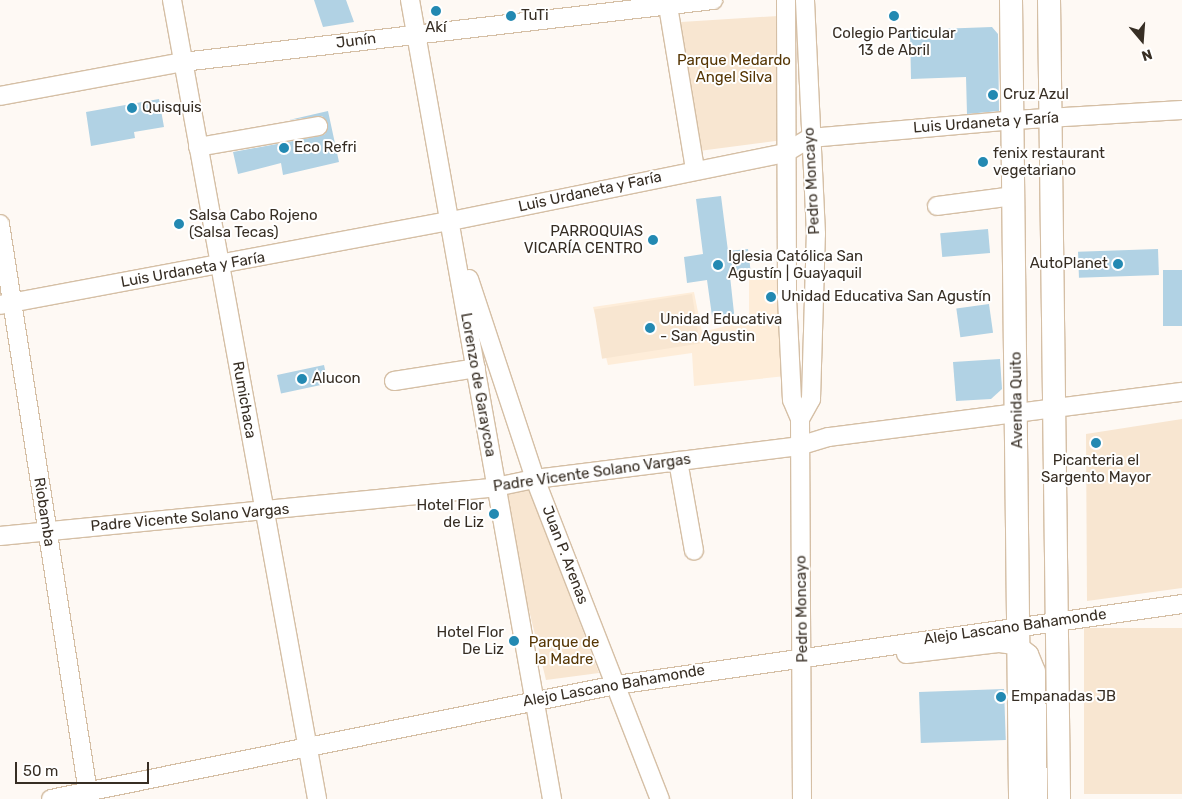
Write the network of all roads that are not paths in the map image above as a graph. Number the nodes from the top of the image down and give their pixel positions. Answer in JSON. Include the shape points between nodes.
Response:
{"nodes":[{"id":1,"x":172,"y":0,"type":"edge"},
{"id":2,"x":410,"y":0,"type":"edge"},
{"id":3,"x":713,"y":0,"type":"edge"},
{"id":4,"x":786,"y":0,"type":"edge"},
{"id":5,"x":805,"y":0,"type":"edge"},
{"id":6,"x":1011,"y":0,"type":"edge"},
{"id":7,"x":1049,"y":0,"type":"edge"},
{"id":8,"x":668,"y":2,"type":"edge"},
{"id":9,"x":621,"y":5,"type":"edge"},
{"id":10,"x":416,"y":34,"type":"junction"},
{"id":11,"x":183,"y":62,"type":"junction"},
{"id":12,"x":0,"y":96,"type":"edge"},
{"id":13,"x":1182,"y":110,"type":"edge"},
{"id":14,"x":1050,"y":118,"type":"junction"},
{"id":15,"x":1014,"y":120,"type":"junction"},
{"id":16,"x":318,"y":126,"type":"dead end"},
{"id":17,"x":810,"y":138,"type":"junction"},
{"id":18,"x":198,"y":147,"type":"junction"},
{"id":19,"x":785,"y":153,"type":"junction"},
{"id":20,"x":695,"y":170,"type":"junction"},
{"id":21,"x":1014,"y":196,"type":"junction"},
{"id":22,"x":937,"y":206,"type":"dead end"},
{"id":23,"x":450,"y":221,"type":"junction"},
{"id":24,"x":0,"y":224,"type":"edge"},
{"id":25,"x":219,"y":265,"type":"junction"},
{"id":26,"x":5,"y":304,"type":"edge"},
{"id":27,"x":476,"y":368,"type":"junction"},
{"id":28,"x":394,"y":381,"type":"dead end"},
{"id":29,"x":1182,"y":392,"type":"edge"},
{"id":30,"x":1054,"y":408,"type":"junction"},
{"id":31,"x":1017,"y":413,"type":"junction"},
{"id":32,"x":800,"y":419,"type":"junction"},
{"id":33,"x":799,"y":446,"type":"junction"},
{"id":34,"x":678,"y":461,"type":"junction"},
{"id":35,"x":535,"y":478,"type":"junction"},
{"id":36,"x":496,"y":487,"type":"junction"},
{"id":37,"x":264,"y":512,"type":"junction"},
{"id":38,"x":48,"y":531,"type":"junction"},
{"id":39,"x":0,"y":536,"type":"edge"},
{"id":40,"x":694,"y":551,"type":"dead end"},
{"id":41,"x":1182,"y":593,"type":"edge"},
{"id":42,"x":1182,"y":604,"type":"edge"},
{"id":43,"x":1058,"y":616,"type":"junction"},
{"id":44,"x":1019,"y":629,"type":"junction"},
{"id":45,"x":802,"y":656,"type":"junction"},
{"id":46,"x":616,"y":685,"type":"junction"},
{"id":47,"x":534,"y":699,"type":"junction"},
{"id":48,"x":308,"y":747,"type":"junction"},
{"id":49,"x":88,"y":795,"type":"edge"},
{"id":50,"x":51,"y":799,"type":"edge"},
{"id":51,"x":317,"y":799,"type":"edge"},
{"id":52,"x":552,"y":799,"type":"edge"},
{"id":53,"x":660,"y":799,"type":"edge"},
{"id":54,"x":802,"y":799,"type":"edge"},
{"id":55,"x":1020,"y":799,"type":"edge"},
{"id":56,"x":1038,"y":799,"type":"edge"},
{"id":57,"x":1059,"y":799,"type":"edge"}],
"edges":[{"from":1,"to":11,"type":"street","name":"Rumichaca"},
{"from":2,"to":10,"type":"street","name":"Lorenzo de Garaycoa"},
{"from":3,"to":8,"type":"street","name":"Junín"},
{"from":4,"to":19,"type":"street","name":"Pedro Moncayo"},
{"from":5,"to":17,"type":"street","name":"Pedro Moncayo"},
{"from":6,"to":15,"type":"main road","name":"Avenida Quito"},
{"from":7,"to":14,"type":"main road"},
{"from":8,"to":9,"type":"street","name":"Junín"},
{"from":8,"to":20,"type":"street"},
{"from":9,"to":10,"type":"street","name":"Junín"},
{"from":10,"to":11,"type":"street","name":"Junín"},
{"from":10,"to":23,"type":"street","name":"Lorenzo de Garaycoa"},
{"from":11,"to":12,"type":"street","name":"Junín"},
{"from":11,"to":18,"type":"street","name":"Rumichaca"},
{"from":13,"to":14,"type":"street","name":"Luis Urdaneta y Faría"},
{"from":14,"to":15,"type":"street","name":"Luis Urdaneta y Faría"},
{"from":14,"to":30,"type":"main road"},
{"from":15,"to":17,"type":"street","name":"Luis Urdaneta y Faría"},
{"from":15,"to":21,"type":"main road","name":"Avenida Quito"},
{"from":16,"to":18,"type":"street"},
{"from":17,"to":19,"type":"street","name":"Luis Urdaneta y Faría"},
{"from":17,"to":32,"type":"street","name":"Pedro Moncayo","via":[[816,234],[814,340],[811,399]]},
{"from":18,"to":25,"type":"street","name":"Rumichaca"},
{"from":19,"to":20,"type":"street","name":"Luis Urdaneta y Faría"},
{"from":19,"to":32,"type":"street","name":"Pedro Moncayo","via":[[792,400]]},
{"from":20,"to":23,"type":"street","name":"Luis Urdaneta y Faría"},
{"from":21,"to":22,"type":"street"},
{"from":21,"to":31,"type":"main road","name":"Avenida Quito"},
{"from":23,"to":25,"type":"street","name":"Luis Urdaneta y Faría"},
{"from":23,"to":27,"type":"street","name":"Lorenzo de Garaycoa"},
{"from":23,"to":35,"type":"street","name":"Juan P. Arenas"},
{"from":24,"to":26,"type":"street","name":"Riobamba"},
{"from":25,"to":26,"type":"street","name":"Luis Urdaneta y Faría"},
{"from":25,"to":37,"type":"street","name":"Rumichaca"},
{"from":26,"to":38,"type":"street","name":"Riobamba"},
{"from":27,"to":28,"type":"street"},
{"from":27,"to":36,"type":"street","name":"Lorenzo de Garaycoa"},
{"from":29,"to":30,"type":"street","name":"Padre Vicente Solano Vargas"},
{"from":30,"to":31,"type":"street","name":"Padre Vicente Solano Vargas"},
{"from":30,"to":43,"type":"main road"},
{"from":31,"to":33,"type":"street","name":"Padre Vicente Solano Vargas","via":[[829,437]]},
{"from":31,"to":44,"type":"main road","name":"Avenida Quito"},
{"from":32,"to":33,"type":"street","name":"Pedro Moncayo"},
{"from":33,"to":34,"type":"street","name":"Padre Vicente Solano Vargas"},
{"from":33,"to":45,"type":"street","name":"Pedro Moncayo"},
{"from":34,"to":35,"type":"street","name":"Padre Vicente Solano Vargas"},
{"from":34,"to":40,"type":"street"},
{"from":35,"to":36,"type":"street","name":"Padre Vicente Solano Vargas"},
{"from":35,"to":46,"type":"street","name":"Juan P. Arenas"},
{"from":36,"to":37,"type":"street","name":"Padre Vicente Solano Vargas"},
{"from":36,"to":47,"type":"street","name":"Lorenzo de Garaycoa"},
{"from":37,"to":38,"type":"street","name":"Padre Vicente Solano Vargas"},
{"from":37,"to":48,"type":"street","name":"Rumichaca"},
{"from":38,"to":39,"type":"street","name":"Padre Vicente Solano Vargas"},
{"from":38,"to":49,"type":"street","name":"Riobamba"},
{"from":41,"to":43,"type":"street"},
{"from":42,"to":43,"type":"street","name":"Alejo Lascano Bahamonde"},
{"from":43,"to":44,"type":"street"},
{"from":43,"to":57,"type":"main road"},
{"from":44,"to":45,"type":"street","via":[[826,642]]},
{"from":44,"to":45,"type":"street","via":[[1000,643],[822,663]]},
{"from":44,"to":55,"type":"main road","name":"Avenida Quito"},
{"from":44,"to":56,"type":"street","via":[[1036,671]]},
{"from":45,"to":46,"type":"street","name":"Alejo Lascano Bahamonde"},
{"from":45,"to":54,"type":"street","name":"Pedro Moncayo"},
{"from":46,"to":47,"type":"street","name":"Alejo Lascano Bahamonde"},
{"from":46,"to":53,"type":"street","name":"Juan P. Arenas"},
{"from":47,"to":48,"type":"street","name":"Alejo Lascano Bahamonde"},
{"from":47,"to":52,"type":"street","name":"Lorenzo de Garaycoa"},
{"from":48,"to":49,"type":"street","name":"Alejo Lascano Bahamonde"},
{"from":48,"to":51,"type":"street","name":"Rumichaca"},
{"from":49,"to":50,"type":"street","name":"Alejo Lascano Bahamonde"}]}
